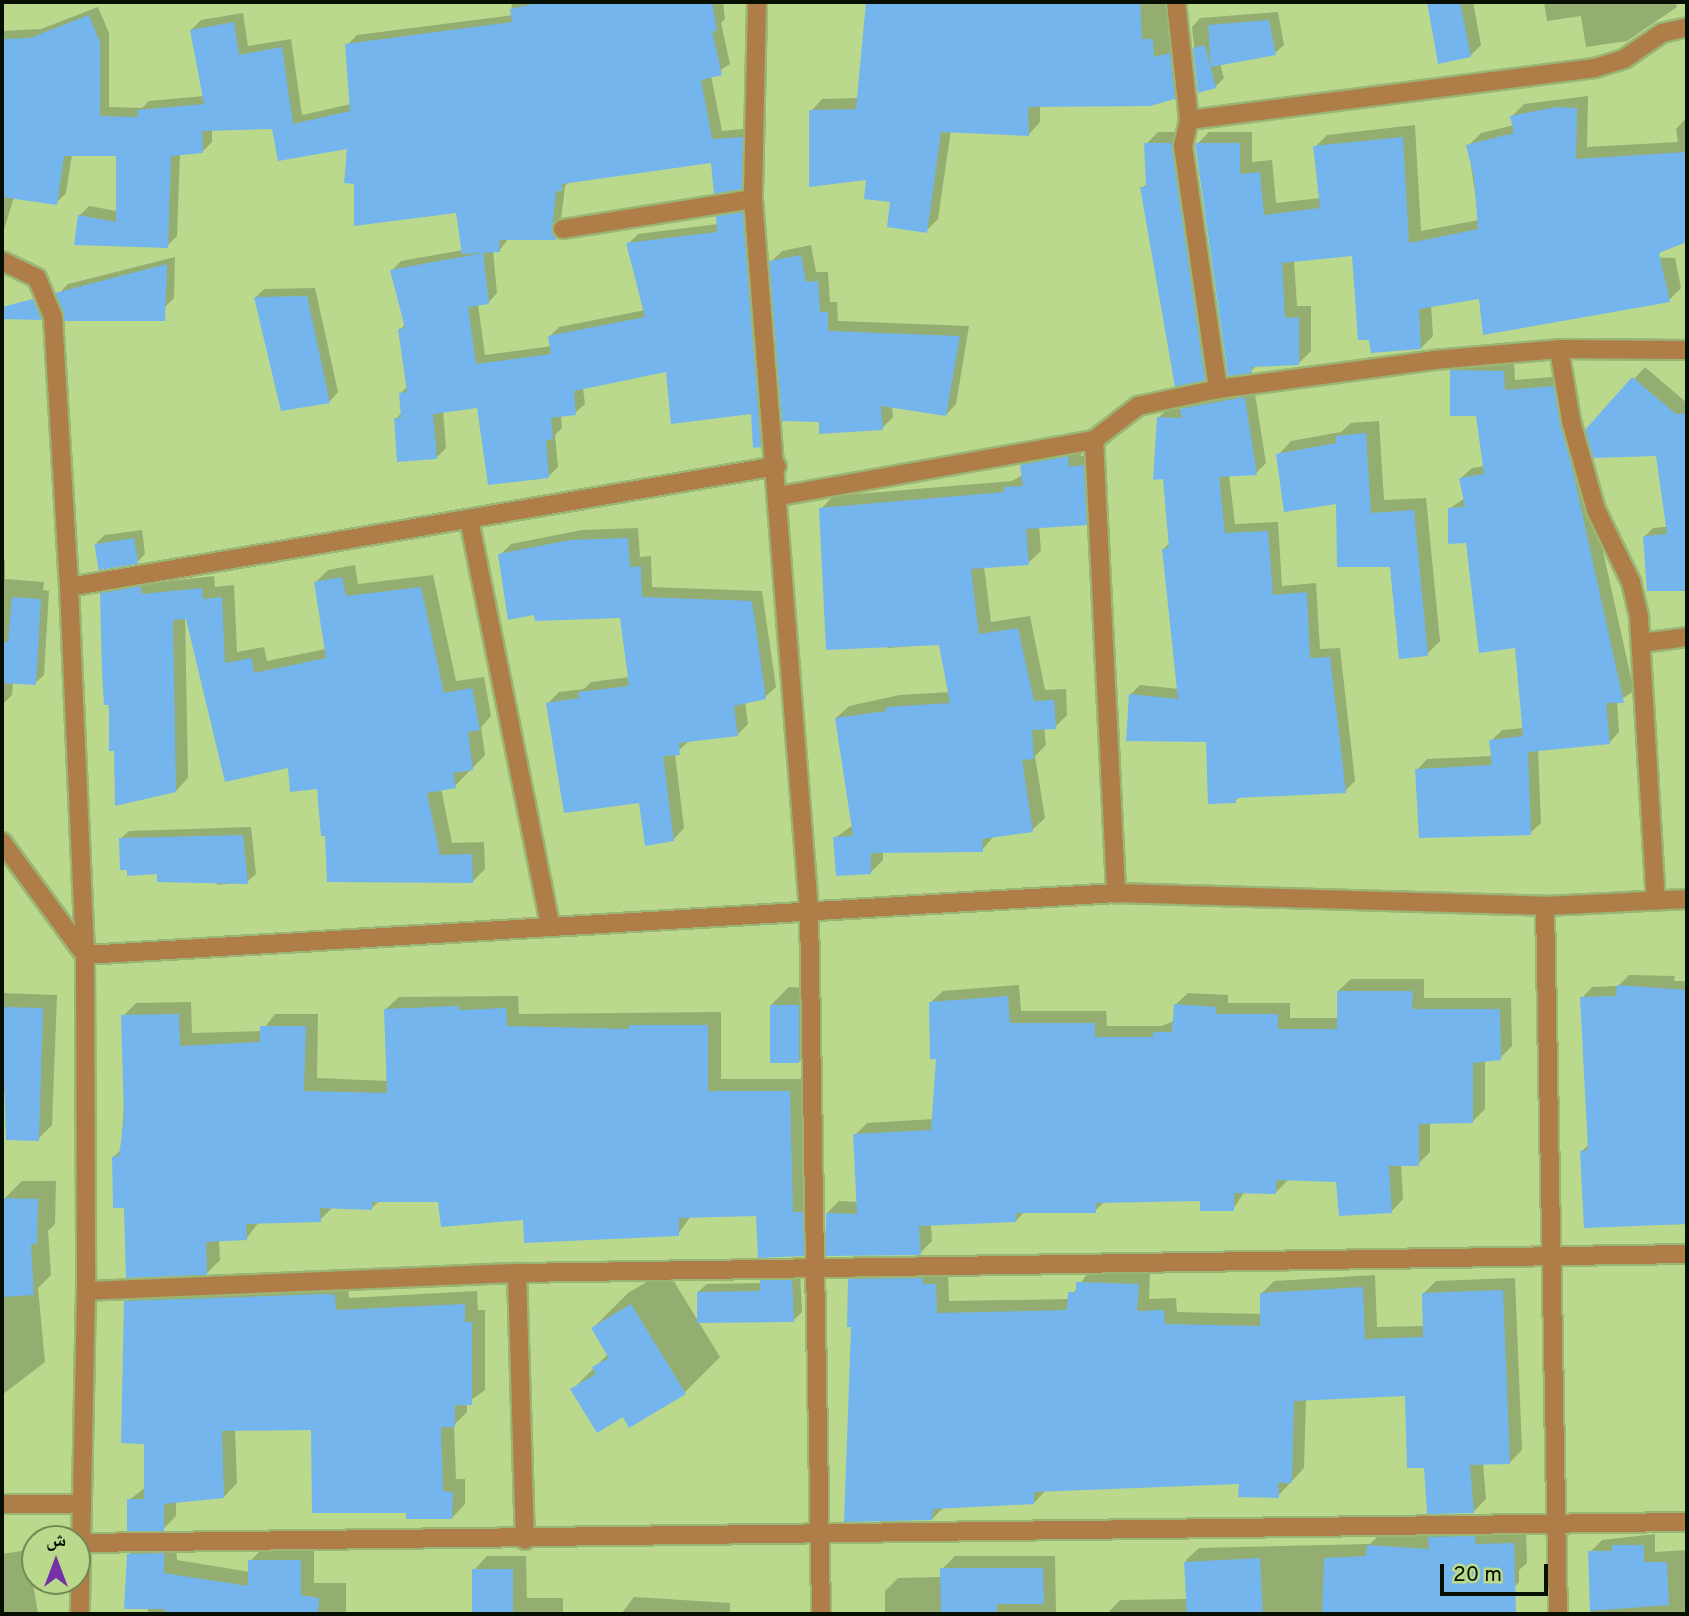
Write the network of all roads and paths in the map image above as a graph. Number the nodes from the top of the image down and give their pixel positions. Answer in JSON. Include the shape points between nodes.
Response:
{"nodes":[{"id":1,"x":757,"y":2,"type":"edge"},
{"id":2,"x":1176,"y":2,"type":"edge"},
{"id":3,"x":1687,"y":27,"type":"edge"},
{"id":4,"x":1189,"y":120,"type":"junction"},
{"id":5,"x":753,"y":199,"type":"junction"},
{"id":6,"x":563,"y":229,"type":"dead end"},
{"id":7,"x":2,"y":261,"type":"edge"},
{"id":8,"x":1559,"y":349,"type":"junction"},
{"id":9,"x":1687,"y":350,"type":"edge"},
{"id":10,"x":1218,"y":389,"type":"junction"},
{"id":11,"x":1094,"y":440,"type":"junction"},
{"id":12,"x":777,"y":466,"type":"junction"},
{"id":13,"x":779,"y":496,"type":"junction"},
{"id":14,"x":469,"y":519,"type":"junction"},
{"id":15,"x":69,"y":587,"type":"junction"},
{"id":16,"x":1687,"y":637,"type":"edge"},
{"id":17,"x":1641,"y":643,"type":"junction"},
{"id":18,"x":2,"y":842,"type":"edge"},
{"id":19,"x":1116,"y":892,"type":"junction"},
{"id":20,"x":1687,"y":899,"type":"edge"},
{"id":21,"x":1656,"y":900,"type":"junction"},
{"id":22,"x":1545,"y":906,"type":"junction"},
{"id":23,"x":809,"y":911,"type":"junction"},
{"id":24,"x":551,"y":924,"type":"junction"},
{"id":25,"x":85,"y":955,"type":"junction"},
{"id":26,"x":1687,"y":1254,"type":"edge"},
{"id":27,"x":1552,"y":1260,"type":"junction"},
{"id":28,"x":813,"y":1268,"type":"junction"},
{"id":29,"x":517,"y":1273,"type":"junction"},
{"id":30,"x":86,"y":1291,"type":"junction"},
{"id":31,"x":2,"y":1504,"type":"edge"},
{"id":32,"x":82,"y":1504,"type":"junction"},
{"id":33,"x":1687,"y":1522,"type":"edge"},
{"id":34,"x":1558,"y":1524,"type":"junction"},
{"id":35,"x":81,"y":1525,"type":"edge"},
{"id":36,"x":820,"y":1536,"type":"junction"},
{"id":37,"x":525,"y":1541,"type":"junction"},
{"id":38,"x":91,"y":1544,"type":"edge"},
{"id":39,"x":80,"y":1595,"type":"edge"},
{"id":40,"x":80,"y":1614,"type":"edge"},
{"id":41,"x":821,"y":1614,"type":"edge"},
{"id":42,"x":1558,"y":1614,"type":"edge"}],
"edges":[{"from":1,"to":5,"type":"street"},
{"from":2,"to":4,"type":"street"},
{"from":3,"to":4,"type":"street","via":[[1662,33],[1624,59],[1595,68]]},
{"from":4,"to":10,"type":"street","via":[[1183,146]]},
{"from":5,"to":6,"type":"street"},
{"from":5,"to":12,"type":"street"},
{"from":7,"to":15,"type":"street","via":[[37,278],[53,317]]},
{"from":8,"to":9,"type":"street"},
{"from":8,"to":10,"type":"street","via":[[1434,360]]},
{"from":8,"to":17,"type":"street","via":[[1574,432],[1596,510],[1631,582]]},
{"from":10,"to":11,"type":"street","via":[[1138,406]]},
{"from":11,"to":13,"type":"street"},
{"from":11,"to":19,"type":"street"},
{"from":12,"to":13,"type":"street"},
{"from":12,"to":14,"type":"street"},
{"from":13,"to":23,"type":"street"},
{"from":14,"to":15,"type":"street"},
{"from":14,"to":24,"type":"street"},
{"from":15,"to":25,"type":"street"},
{"from":16,"to":17,"type":"street"},
{"from":17,"to":21,"type":"street"},
{"from":18,"to":25,"type":"street"},
{"from":19,"to":22,"type":"street"},
{"from":19,"to":23,"type":"street"},
{"from":20,"to":21,"type":"street"},
{"from":21,"to":22,"type":"street"},
{"from":22,"to":27,"type":"street"},
{"from":23,"to":24,"type":"street"},
{"from":23,"to":28,"type":"street"},
{"from":24,"to":25,"type":"street"},
{"from":25,"to":30,"type":"street"},
{"from":26,"to":27,"type":"street"},
{"from":27,"to":28,"type":"street"},
{"from":27,"to":34,"type":"street"},
{"from":28,"to":29,"type":"street"},
{"from":28,"to":36,"type":"street"},
{"from":29,"to":30,"type":"street"},
{"from":29,"to":37,"type":"street"},
{"from":30,"to":32,"type":"street"},
{"from":31,"to":32,"type":"street"},
{"from":32,"to":35,"type":"street"},
{"from":33,"to":34,"type":"street"},
{"from":34,"to":36,"type":"street"},
{"from":34,"to":42,"type":"street"},
{"from":36,"to":37,"type":"street"},
{"from":36,"to":41,"type":"street"},
{"from":37,"to":38,"type":"street"},
{"from":39,"to":40,"type":"street"}]}
